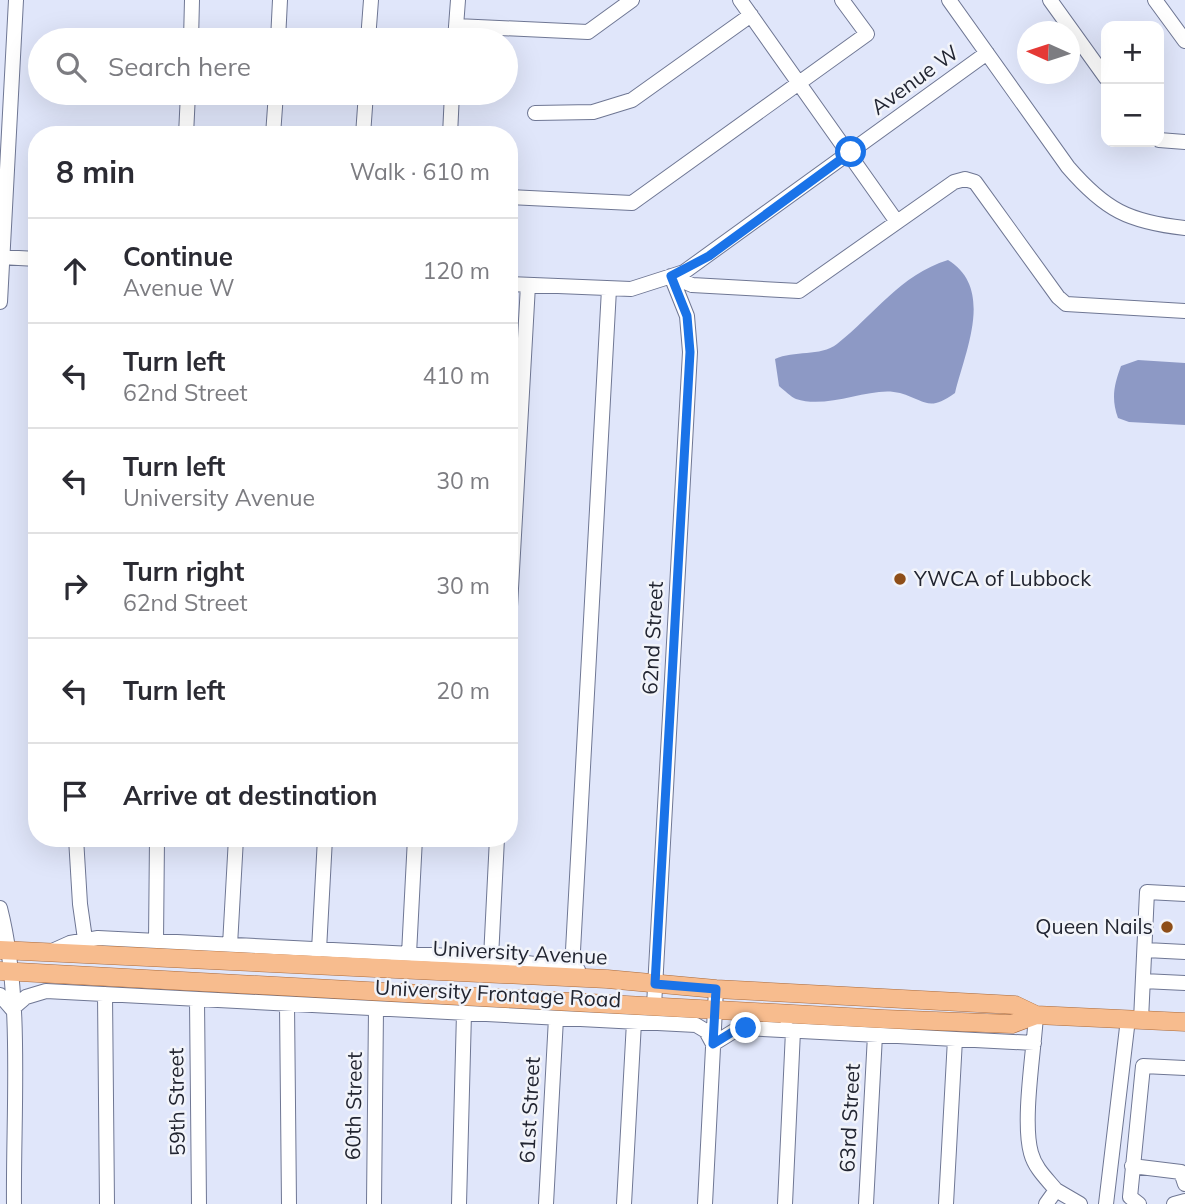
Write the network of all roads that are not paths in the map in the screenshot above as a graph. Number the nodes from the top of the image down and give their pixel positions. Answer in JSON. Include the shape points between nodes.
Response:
{"nodes":[{"id":1,"x":16,"y":0,"type":"edge"},
{"id":2,"x":192,"y":0,"type":"edge"},
{"id":3,"x":280,"y":0,"type":"edge"},
{"id":4,"x":370,"y":0,"type":"edge"},
{"id":5,"x":458,"y":0,"type":"edge"},
{"id":6,"x":632,"y":0,"type":"edge"},
{"id":7,"x":740,"y":0,"type":"edge"},
{"id":8,"x":842,"y":0,"type":"edge"},
{"id":9,"x":949,"y":0,"type":"edge"},
{"id":10,"x":1050,"y":0,"type":"edge"},
{"id":11,"x":1156,"y":0,"type":"edge"},
{"id":12,"x":751,"y":15,"type":"junction"},
{"id":13,"x":191,"y":28,"type":"edge"},
{"id":14,"x":279,"y":28,"type":"edge"},
{"id":15,"x":369,"y":28,"type":"edge"},
{"id":16,"x":456,"y":28,"type":"edge"},
{"id":17,"x":518,"y":33,"type":"edge"},
{"id":18,"x":1185,"y":41,"type":"edge"},
{"id":19,"x":987,"y":53,"type":"junction"},
{"id":20,"x":1101,"y":71,"type":"edge"},
{"id":21,"x":800,"y":82,"type":"junction"},
{"id":22,"x":187,"y":105,"type":"edge"},
{"id":23,"x":275,"y":105,"type":"edge"},
{"id":24,"x":365,"y":105,"type":"edge"},
{"id":25,"x":452,"y":105,"type":"edge"},
{"id":26,"x":535,"y":113,"type":"dead end"},
{"id":27,"x":186,"y":126,"type":"edge"},
{"id":28,"x":274,"y":126,"type":"edge"},
{"id":29,"x":364,"y":126,"type":"edge"},
{"id":30,"x":451,"y":126,"type":"edge"},
{"id":31,"x":1164,"y":140,"type":"edge"},
{"id":32,"x":1185,"y":142,"type":"edge"},
{"id":33,"x":851,"y":152,"type":"junction"},
{"id":34,"x":518,"y":197,"type":"edge"},
{"id":35,"x":897,"y":222,"type":"junction"},
{"id":36,"x":1185,"y":228,"type":"edge"},
{"id":37,"x":1,"y":257,"type":"edge"},
{"id":38,"x":28,"y":258,"type":"edge"},
{"id":39,"x":671,"y":276,"type":"junction"},
{"id":40,"x":518,"y":284,"type":"edge"},
{"id":41,"x":528,"y":285,"type":"junction"},
{"id":42,"x":609,"y":289,"type":"junction"},
{"id":43,"x":0,"y":302,"type":"edge"},
{"id":44,"x":1185,"y":311,"type":"edge"},
{"id":45,"x":518,"y":463,"type":"edge"},
{"id":46,"x":77,"y":847,"type":"edge"},
{"id":47,"x":156,"y":847,"type":"edge"},
{"id":48,"x":235,"y":847,"type":"edge"},
{"id":49,"x":325,"y":847,"type":"edge"},
{"id":50,"x":415,"y":847,"type":"edge"},
{"id":51,"x":497,"y":847,"type":"edge"},
{"id":52,"x":1185,"y":894,"type":"edge"},
{"id":53,"x":0,"y":908,"type":"edge"},
{"id":54,"x":85,"y":939,"type":"junction"},
{"id":55,"x":156,"y":941,"type":"junction"},
{"id":56,"x":230,"y":945,"type":"junction"},
{"id":57,"x":4,"y":950,"type":"edge"},
{"id":58,"x":319,"y":950,"type":"junction"},
{"id":59,"x":1146,"y":950,"type":"junction"},
{"id":60,"x":49,"y":952,"type":"junction"},
{"id":61,"x":1185,"y":952,"type":"edge"},
{"id":62,"x":409,"y":954,"type":"junction"},
{"id":63,"x":491,"y":958,"type":"junction"},
{"id":64,"x":572,"y":969,"type":"junction"},
{"id":65,"x":5,"y":971,"type":"edge"},
{"id":66,"x":47,"y":974,"type":"junction"},
{"id":67,"x":607,"y":979,"type":"junction"},
{"id":68,"x":1143,"y":981,"type":"junction"},
{"id":69,"x":1185,"y":983,"type":"edge"},
{"id":70,"x":655,"y":984,"type":"junction"},
{"id":71,"x":716,"y":989,"type":"junction"},
{"id":72,"x":100,"y":994,"type":"junction"},
{"id":73,"x":0,"y":995,"type":"edge"},
{"id":74,"x":197,"y":1000,"type":"junction"},
{"id":75,"x":287,"y":1004,"type":"junction"},
{"id":76,"x":654,"y":1006,"type":"junction"},
{"id":77,"x":12,"y":1009,"type":"junction"},
{"id":78,"x":376,"y":1009,"type":"junction"},
{"id":79,"x":715,"y":1009,"type":"junction"},
{"id":80,"x":741,"y":1011,"type":"junction"},
{"id":81,"x":464,"y":1013,"type":"junction"},
{"id":82,"x":1037,"y":1015,"type":"junction"},
{"id":83,"x":556,"y":1018,"type":"junction"},
{"id":84,"x":1134,"y":1020,"type":"junction"},
{"id":85,"x":634,"y":1021,"type":"junction"},
{"id":86,"x":1185,"y":1022,"type":"edge"},
{"id":87,"x":793,"y":1031,"type":"junction"},
{"id":88,"x":875,"y":1035,"type":"junction"},
{"id":89,"x":955,"y":1039,"type":"junction"},
{"id":90,"x":713,"y":1044,"type":"junction"},
{"id":91,"x":1034,"y":1044,"type":"junction"},
{"id":92,"x":1185,"y":1068,"type":"edge"},
{"id":93,"x":1132,"y":1166,"type":"junction"},
{"id":94,"x":1185,"y":1184,"type":"edge"},
{"id":95,"x":1056,"y":1189,"type":"junction"},
{"id":96,"x":1185,"y":1201,"type":"edge"},
{"id":97,"x":14,"y":1204,"type":"edge"},
{"id":98,"x":107,"y":1204,"type":"edge"},
{"id":99,"x":199,"y":1204,"type":"edge"},
{"id":100,"x":289,"y":1204,"type":"edge"},
{"id":101,"x":374,"y":1204,"type":"edge"},
{"id":102,"x":458,"y":1204,"type":"edge"},
{"id":103,"x":546,"y":1204,"type":"edge"},
{"id":104,"x":624,"y":1204,"type":"edge"},
{"id":105,"x":705,"y":1204,"type":"edge"},
{"id":106,"x":785,"y":1204,"type":"edge"},
{"id":107,"x":866,"y":1204,"type":"edge"},
{"id":108,"x":946,"y":1204,"type":"edge"},
{"id":109,"x":1046,"y":1204,"type":"edge"},
{"id":110,"x":1080,"y":1204,"type":"edge"},
{"id":111,"x":1106,"y":1204,"type":"edge"},
{"id":112,"x":1139,"y":1204,"type":"edge"},
{"id":113,"x":1174,"y":1204,"type":"edge"}],
"edges":[{"from":1,"to":37,"type":"street"},
{"from":2,"to":13,"type":"street"},
{"from":3,"to":14,"type":"street"},
{"from":4,"to":15,"type":"street"},
{"from":5,"to":16,"type":"street"},
{"from":6,"to":17,"type":"street","via":[[588,32]]},
{"from":7,"to":12,"type":"street"},
{"from":8,"to":21,"type":"street","via":[[867,34]]},
{"from":9,"to":19,"type":"street"},
{"from":10,"to":20,"type":"street"},
{"from":11,"to":18,"type":"street"},
{"from":12,"to":21,"type":"street"},
{"from":12,"to":26,"type":"street","via":[[632,100],[580,113]]},
{"from":19,"to":33,"type":"street","name":"Avenue W"},
{"from":19,"to":36,"type":"street","name":"Avenue W","via":[[1090,193],[1129,218]]},
{"from":21,"to":33,"type":"street"},
{"from":21,"to":34,"type":"street","via":[[632,203]]},
{"from":22,"to":27,"type":"street"},
{"from":23,"to":28,"type":"street"},
{"from":24,"to":29,"type":"street"},
{"from":25,"to":30,"type":"street"},
{"from":31,"to":32,"type":"street"},
{"from":33,"to":35,"type":"street"},
{"from":33,"to":39,"type":"street","name":"Avenue W","via":[[709,256]]},
{"from":35,"to":39,"type":"street","via":[[799,291],[692,285]]},
{"from":35,"to":44,"type":"street","via":[[954,182],[970,180],[1066,304]]},
{"from":37,"to":38,"type":"street"},
{"from":37,"to":43,"type":"street"},
{"from":39,"to":42,"type":"street","name":"Avenue W","via":[[631,289]]},
{"from":39,"to":70,"type":"street","name":"62nd Street","via":[[687,316],[690,352]]},
{"from":40,"to":41,"type":"street","name":"Avenue W"},
{"from":41,"to":42,"type":"street","name":"Avenue W"},
{"from":41,"to":45,"type":"street"},
{"from":42,"to":64,"type":"street"},
{"from":46,"to":54,"type":"street"},
{"from":47,"to":55,"type":"street"},
{"from":48,"to":56,"type":"street"},
{"from":49,"to":58,"type":"street"},
{"from":50,"to":62,"type":"street"},
{"from":51,"to":63,"type":"street"},
{"from":52,"to":59,"type":"street","via":[[1147,892]]},
{"from":53,"to":57,"type":"street"},
{"from":54,"to":55,"type":"street","name":"University Frontage Road"},
{"from":54,"to":60,"type":"street","name":"University Frontage Road"},
{"from":55,"to":56,"type":"street","name":"University Frontage Road"},
{"from":56,"to":58,"type":"street","name":"University Frontage Road"},
{"from":57,"to":60,"type":"main road","name":"University Avenue"},
{"from":57,"to":65,"type":"street"},
{"from":58,"to":62,"type":"street","name":"University Frontage Road"},
{"from":59,"to":61,"type":"street"},
{"from":59,"to":68,"type":"street"},
{"from":60,"to":67,"type":"main road","name":"University Avenue"},
{"from":62,"to":63,"type":"street","name":"University Frontage Road"},
{"from":63,"to":64,"type":"street","name":"University Frontage Road"},
{"from":64,"to":67,"type":"street","name":"University Frontage Road"},
{"from":65,"to":66,"type":"main road","name":"University Avenue"},
{"from":65,"to":77,"type":"street"},
{"from":66,"to":72,"type":"street"},
{"from":66,"to":76,"type":"main road","name":"University Avenue"},
{"from":67,"to":70,"type":"main road","name":"University Avenue"},
{"from":68,"to":69,"type":"street"},
{"from":68,"to":84,"type":"street"},
{"from":70,"to":71,"type":"main road","name":"University Avenue"},
{"from":70,"to":76,"type":"street","name":"62nd Street"},
{"from":71,"to":79,"type":"street"},
{"from":71,"to":82,"type":"main road","name":"University Avenue","via":[[1015,1005]]},
{"from":72,"to":74,"type":"street","name":"University Frontage Road"},
{"from":72,"to":77,"type":"street","name":"University Frontage Road","via":[[36,993]]},
{"from":72,"to":98,"type":"street"},
{"from":73,"to":77,"type":"street"},
{"from":74,"to":75,"type":"street","name":"University Frontage Road"},
{"from":74,"to":99,"type":"street","name":"59th Street"},
{"from":75,"to":78,"type":"street","name":"University Frontage Road"},
{"from":75,"to":100,"type":"street"},
{"from":76,"to":79,"type":"main road","name":"University Avenue"},
{"from":77,"to":97,"type":"street"},
{"from":78,"to":81,"type":"street","name":"University Frontage Road"},
{"from":78,"to":101,"type":"street","name":"60th Street"},
{"from":79,"to":80,"type":"main road","name":"University Avenue"},
{"from":79,"to":90,"type":"street"},
{"from":80,"to":82,"type":"main road","name":"University Avenue","via":[[1012,1024]]},
{"from":80,"to":87,"type":"street"},
{"from":81,"to":83,"type":"street","name":"University Frontage Road"},
{"from":81,"to":102,"type":"street"},
{"from":82,"to":84,"type":"main road","name":"University Avenue"},
{"from":82,"to":91,"type":"street"},
{"from":83,"to":85,"type":"street","name":"University Frontage Road"},
{"from":83,"to":103,"type":"street","name":"61st Street"},
{"from":84,"to":86,"type":"main road","name":"University Avenue"},
{"from":84,"to":111,"type":"street"},
{"from":85,"to":90,"type":"street","name":"University Frontage Road","via":[[696,1025]]},
{"from":85,"to":104,"type":"street"},
{"from":87,"to":88,"type":"street"},
{"from":87,"to":90,"type":"street","via":[[746,1028]]},
{"from":87,"to":106,"type":"street"},
{"from":88,"to":89,"type":"street"},
{"from":88,"to":107,"type":"street","name":"63rd Street"},
{"from":89,"to":91,"type":"street"},
{"from":89,"to":108,"type":"street"},
{"from":90,"to":105,"type":"street"},
{"from":91,"to":95,"type":"street","via":[[1030,1152]]},
{"from":92,"to":93,"type":"street","via":[[1143,1066]]},
{"from":93,"to":94,"type":"street","via":[[1181,1171]]},
{"from":93,"to":112,"type":"street","via":[[1130,1197]]},
{"from":95,"to":109,"type":"street"},
{"from":95,"to":110,"type":"street"},
{"from":96,"to":113,"type":"street"}]}
